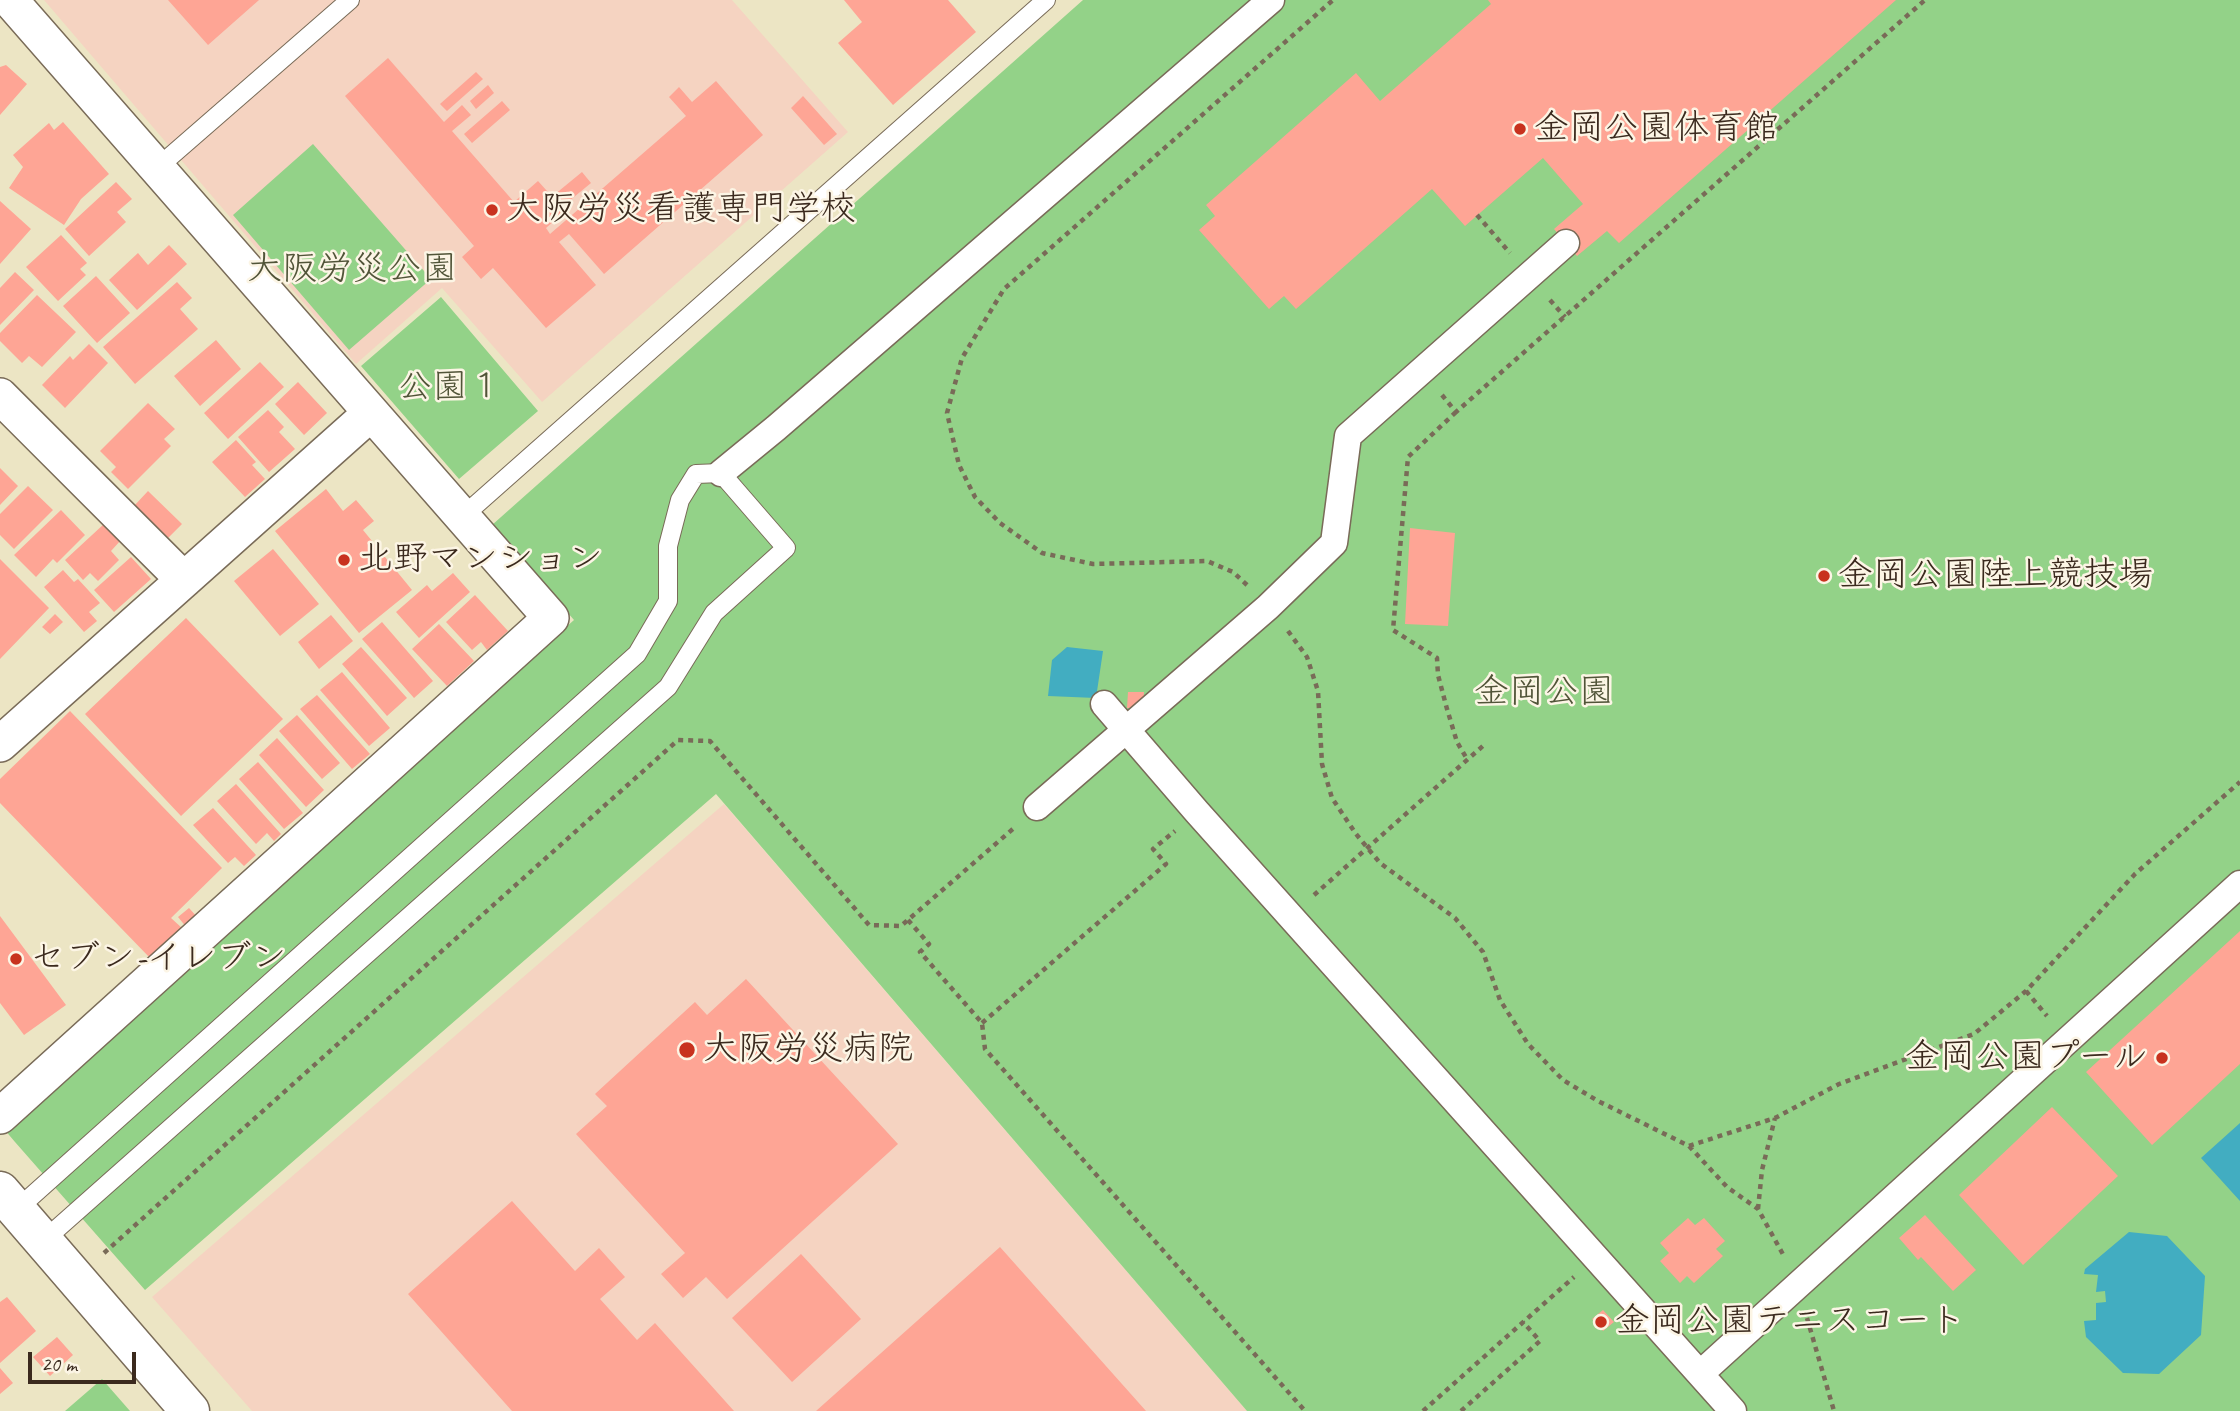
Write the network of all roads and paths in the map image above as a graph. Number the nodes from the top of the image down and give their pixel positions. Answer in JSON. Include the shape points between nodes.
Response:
{"nodes":[{"id":1,"x":9,"y":0,"type":"edge"},
{"id":2,"x":349,"y":0,"type":"edge"},
{"id":3,"x":1046,"y":0,"type":"edge"},
{"id":4,"x":1271,"y":0,"type":"edge"},
{"id":5,"x":1333,"y":0,"type":"edge"},
{"id":6,"x":1925,"y":0,"type":"edge"},
{"id":7,"x":157,"y":168,"type":"junction"},
{"id":8,"x":1477,"y":215,"type":"dead end"},
{"id":9,"x":1566,"y":243,"type":"dead end"},
{"id":10,"x":1505,"y":247,"type":"dead end"},
{"id":11,"x":1420,"y":371,"type":"junction"},
{"id":12,"x":0,"y":396,"type":"edge"},
{"id":13,"x":1456,"y":412,"type":"junction"},
{"id":14,"x":371,"y":413,"type":"junction"},
{"id":15,"x":721,"y":473,"type":"junction"},
{"id":16,"x":462,"y":517,"type":"junction"},
{"id":17,"x":184,"y":580,"type":"junction"},
{"id":18,"x":1268,"y":607,"type":"junction"},
{"id":19,"x":1104,"y":704,"type":"dead end"},
{"id":20,"x":1126,"y":730,"type":"junction"},
{"id":21,"x":0,"y":744,"type":"edge"},
{"id":22,"x":1484,"y":745,"type":"dead end"},
{"id":23,"x":1467,"y":759,"type":"junction"},
{"id":24,"x":2240,"y":782,"type":"edge"},
{"id":25,"x":1037,"y":807,"type":"joint"},
{"id":26,"x":1197,"y":812,"type":"junction"},
{"id":27,"x":1367,"y":847,"type":"junction"},
{"id":28,"x":2240,"y":884,"type":"edge"},
{"id":29,"x":1290,"y":916,"type":"junction"},
{"id":30,"x":908,"y":920,"type":"junction"},
{"id":31,"x":982,"y":1024,"type":"junction"},
{"id":32,"x":0,"y":1116,"type":"edge"},
{"id":33,"x":1775,"y":1118,"type":"junction"},
{"id":34,"x":1689,"y":1146,"type":"junction"},
{"id":35,"x":8,"y":1201,"type":"edge"},
{"id":36,"x":1758,"y":1209,"type":"junction"},
{"id":37,"x":42,"y":1242,"type":"junction"},
{"id":38,"x":100,"y":1256,"type":"dead end"},
{"id":39,"x":1596,"y":1258,"type":"junction"},
{"id":40,"x":1800,"y":1285,"type":"junction"},
{"id":41,"x":1523,"y":1322,"type":"junction"},
{"id":42,"x":1700,"y":1374,"type":"junction"},
{"id":43,"x":190,"y":1411,"type":"edge"},
{"id":44,"x":1305,"y":1411,"type":"edge"},
{"id":45,"x":1423,"y":1411,"type":"edge"},
{"id":46,"x":1461,"y":1411,"type":"edge"},
{"id":47,"x":1733,"y":1411,"type":"edge"},
{"id":48,"x":1834,"y":1411,"type":"edge"}],
"edges":[{"from":1,"to":7,"type":"street"},
{"from":2,"to":7,"type":"lane"},
{"from":3,"to":16,"type":"lane"},
{"from":4,"to":15,"type":"street"},
{"from":5,"to":18,"type":"path","via":[[1004,289],[962,358],[947,413],[959,465],[975,497],[1000,523],[1042,553],[1093,564],[1207,561],[1233,572]]},
{"from":6,"to":13,"type":"path"},
{"from":7,"to":14,"type":"street"},
{"from":8,"to":10,"type":"path"},
{"from":9,"to":11,"type":"street"},
{"from":11,"to":13,"type":"path"},
{"from":11,"to":18,"type":"street","via":[[1349,436],[1334,543]]},
{"from":12,"to":17,"type":"street"},
{"from":13,"to":23,"type":"path","via":[[1408,457],[1393,630],[1437,658],[1447,709]]},
{"from":14,"to":16,"type":"street"},
{"from":14,"to":17,"type":"street"},
{"from":15,"to":35,"type":"lane","via":[[696,474],[680,500],[668,546],[668,601],[637,654]]},
{"from":15,"to":37,"type":"lane","via":[[786,548],[714,613],[668,687]]},
{"from":16,"to":32,"type":"street","via":[[551,618]]},
{"from":17,"to":21,"type":"street"},
{"from":18,"to":20,"type":"street"},
{"from":18,"to":27,"type":"path","via":[[1307,657],[1318,691],[1322,764],[1332,798]]},
{"from":19,"to":20,"type":"street"},
{"from":20,"to":25,"type":"street"},
{"from":20,"to":26,"type":"street"},
{"from":22,"to":23,"type":"path"},
{"from":23,"to":27,"type":"path"},
{"from":24,"to":33,"type":"path","via":[[2136,874],[2026,991],[1974,1034],[1839,1084]]},
{"from":25,"to":30,"type":"path"},
{"from":26,"to":29,"type":"street"},
{"from":26,"to":31,"type":"path","via":[[1153,849],[1166,864]]},
{"from":27,"to":29,"type":"path"},
{"from":27,"to":34,"type":"path","via":[[1380,863],[1455,918],[1483,952],[1500,1000],[1528,1044],[1563,1080]]},
{"from":28,"to":40,"type":"street"},
{"from":29,"to":39,"type":"street"},
{"from":30,"to":31,"type":"path","via":[[929,944],[920,952]]},
{"from":30,"to":38,"type":"path","via":[[901,926],[869,925],[709,741],[678,740]]},
{"from":31,"to":44,"type":"path","via":[[985,1049]]},
{"from":33,"to":34,"type":"path"},
{"from":33,"to":36,"type":"path"},
{"from":34,"to":36,"type":"path","via":[[1727,1187]]},
{"from":35,"to":37,"type":"main road"},
{"from":36,"to":40,"type":"path"},
{"from":37,"to":43,"type":"main road"},
{"from":39,"to":41,"type":"path"},
{"from":39,"to":42,"type":"street"},
{"from":40,"to":42,"type":"street"},
{"from":40,"to":48,"type":"path"},
{"from":41,"to":45,"type":"path"},
{"from":41,"to":46,"type":"path","via":[[1540,1341]]},
{"from":42,"to":47,"type":"street"}]}
